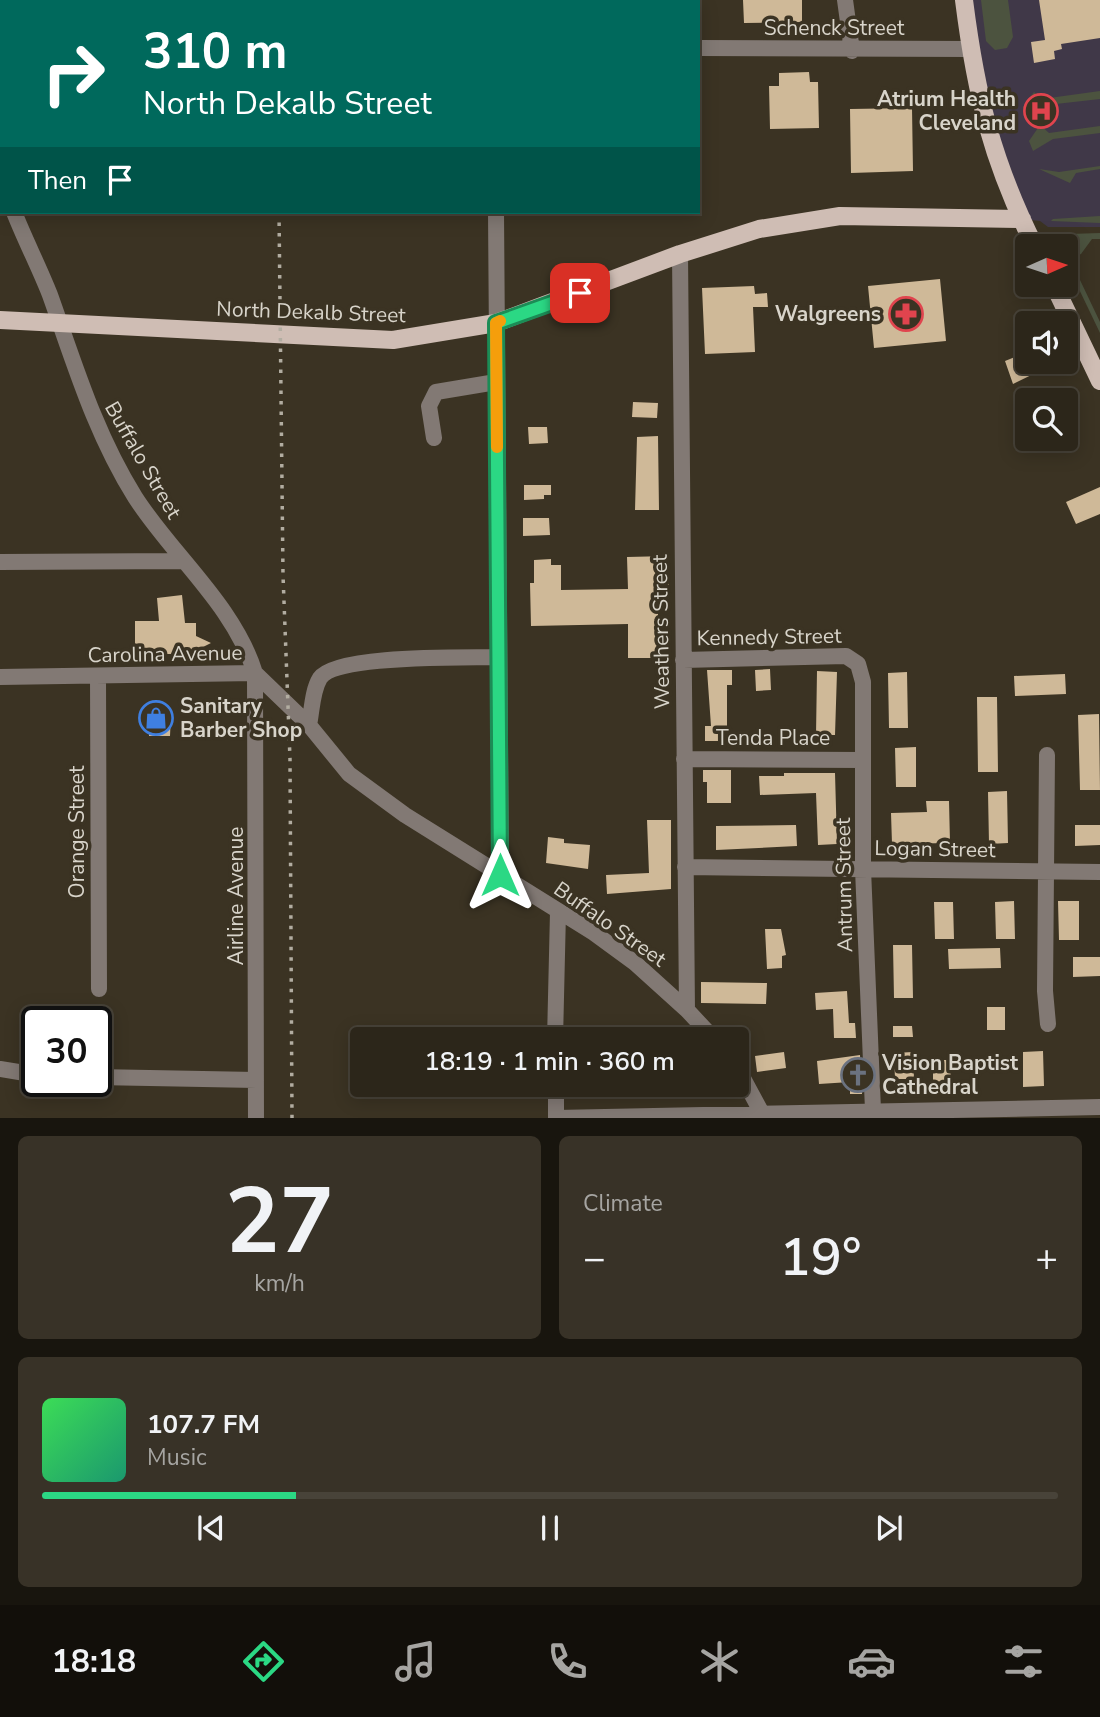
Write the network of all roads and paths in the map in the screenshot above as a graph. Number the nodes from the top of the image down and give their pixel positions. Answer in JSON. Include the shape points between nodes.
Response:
{"nodes":[{"id":1,"x":845,"y":0,"type":"edge"},
{"id":2,"x":964,"y":0,"type":"edge"},
{"id":3,"x":700,"y":48,"type":"edge"},
{"id":4,"x":970,"y":49,"type":"junction"},
{"id":5,"x":852,"y":51,"type":"junction"},
{"id":6,"x":15,"y":214,"type":"edge"},
{"id":7,"x":496,"y":214,"type":"edge"},
{"id":8,"x":1022,"y":219,"type":"junction"},
{"id":9,"x":1029,"y":234,"type":"edge"},
{"id":10,"x":680,"y":254,"type":"junction"},
{"id":11,"x":1060,"y":298,"type":"edge"},
{"id":12,"x":0,"y":320,"type":"edge"},
{"id":13,"x":58,"y":323,"type":"junction"},
{"id":14,"x":496,"y":323,"type":"junction"},
{"id":15,"x":1100,"y":381,"type":"edge"},
{"id":16,"x":496,"y":382,"type":"junction"},
{"id":17,"x":434,"y":438,"type":"dead end"},
{"id":18,"x":182,"y":561,"type":"junction"},
{"id":19,"x":0,"y":562,"type":"edge"},
{"id":20,"x":499,"y":657,"type":"junction"},
{"id":21,"x":683,"y":660,"type":"junction"},
{"id":22,"x":855,"y":660,"type":"joint"},
{"id":23,"x":255,"y":673,"type":"junction"},
{"id":24,"x":98,"y":676,"type":"junction"},
{"id":25,"x":0,"y":677,"type":"edge"},
{"id":26,"x":309,"y":725,"type":"junction"},
{"id":27,"x":1047,"y":755,"type":"dead end"},
{"id":28,"x":684,"y":759,"type":"junction"},
{"id":29,"x":863,"y":760,"type":"junction"},
{"id":30,"x":685,"y":867,"type":"junction"},
{"id":31,"x":863,"y":869,"type":"junction"},
{"id":32,"x":1045,"y":871,"type":"junction"},
{"id":33,"x":1100,"y":872,"type":"edge"},
{"id":34,"x":500,"y":875,"type":"junction"},
{"id":35,"x":558,"y":912,"type":"junction"},
{"id":36,"x":99,"y":989,"type":"dead end"},
{"id":37,"x":687,"y":1010,"type":"junction"},
{"id":38,"x":1048,"y":1024,"type":"dead end"},
{"id":39,"x":555,"y":1027,"type":"edge"},
{"id":40,"x":703,"y":1027,"type":"edge"},
{"id":41,"x":0,"y":1069,"type":"edge"},
{"id":42,"x":21,"y":1072,"type":"edge"},
{"id":43,"x":112,"y":1077,"type":"edge"},
{"id":44,"x":256,"y":1080,"type":"junction"},
{"id":45,"x":749,"y":1089,"type":"edge"},
{"id":46,"x":556,"y":1097,"type":"edge"},
{"id":47,"x":1100,"y":1107,"type":"edge"},
{"id":48,"x":873,"y":1110,"type":"junction"},
{"id":49,"x":764,"y":1116,"type":"edge"},
{"id":50,"x":256,"y":1118,"type":"edge"},
{"id":51,"x":556,"y":1118,"type":"edge"}],
"edges":[{"from":1,"to":5,"type":"street"},
{"from":2,"to":4,"type":"main road"},
{"from":3,"to":5,"type":"street","name":"Schenck Street"},
{"from":4,"to":5,"type":"street","name":"Schenck Street"},
{"from":4,"to":8,"type":"main road","via":[[990,141]]},
{"from":6,"to":13,"type":"street","name":"Buffalo Street"},
{"from":7,"to":14,"type":"street"},
{"from":8,"to":9,"type":"main road"},
{"from":8,"to":10,"type":"main road","name":"North Dekalb Street","via":[[902,215],[808,220],[760,229]]},
{"from":10,"to":14,"type":"main road","name":"North Dekalb Street"},
{"from":10,"to":21,"type":"street","name":"Weathers Street"},
{"from":11,"to":15,"type":"main road"},
{"from":12,"to":13,"type":"main road","name":"North Dekalb Street"},
{"from":13,"to":14,"type":"main road","name":"North Dekalb Street","via":[[363,340],[419,337]]},
{"from":13,"to":18,"type":"street","name":"Buffalo Street","via":[[105,444],[135,496]]},
{"from":14,"to":16,"type":"street"},
{"from":16,"to":17,"type":"street","via":[[436,392],[429,406]]},
{"from":16,"to":20,"type":"street"},
{"from":18,"to":19,"type":"street"},
{"from":18,"to":23,"type":"street","name":"Buffalo Street","via":[[222,611],[249,654]]},
{"from":20,"to":26,"type":"street","via":[[340,665],[320,678]]},
{"from":20,"to":34,"type":"street"},
{"from":21,"to":22,"type":"street","name":"Kennedy Street","via":[[846,656]]},
{"from":21,"to":28,"type":"street","name":"Weathers Street"},
{"from":22,"to":29,"type":"street","name":"Antrum Street","via":[[863,682]]},
{"from":23,"to":24,"type":"street","name":"Carolina Avenue"},
{"from":23,"to":26,"type":"street","name":"Carolina Avenue"},
{"from":23,"to":44,"type":"street","name":"Airline Avenue"},
{"from":24,"to":25,"type":"street","name":"Carolina Avenue"},
{"from":24,"to":36,"type":"street","name":"Orange Street"},
{"from":26,"to":34,"type":"street","name":"Buffalo Street","via":[[349,774]]},
{"from":27,"to":32,"type":"street"},
{"from":28,"to":29,"type":"street","name":"Tenda Place"},
{"from":28,"to":30,"type":"street","name":"Weathers Street"},
{"from":29,"to":31,"type":"street","name":"Antrum Street"},
{"from":30,"to":31,"type":"street","name":"Logan Street"},
{"from":30,"to":37,"type":"street","name":"Weathers Street"},
{"from":31,"to":32,"type":"street","name":"Logan Street"},
{"from":31,"to":48,"type":"street","name":"Antrum Street"},
{"from":32,"to":33,"type":"street","name":"Logan Street"},
{"from":32,"to":38,"type":"street"},
{"from":34,"to":35,"type":"street","name":"Buffalo Street"},
{"from":35,"to":37,"type":"street","name":"Buffalo Street","via":[[635,963]]},
{"from":35,"to":39,"type":"street"},
{"from":37,"to":40,"type":"street","name":"Buffalo Street"},
{"from":41,"to":42,"type":"street"},
{"from":43,"to":44,"type":"street"},
{"from":44,"to":50,"type":"street","name":"Airline Avenue"},
{"from":45,"to":49,"type":"street"},
{"from":46,"to":51,"type":"street"},
{"from":47,"to":48,"type":"street"},
{"from":48,"to":49,"type":"street"},
{"from":49,"to":51,"type":"street"}]}
